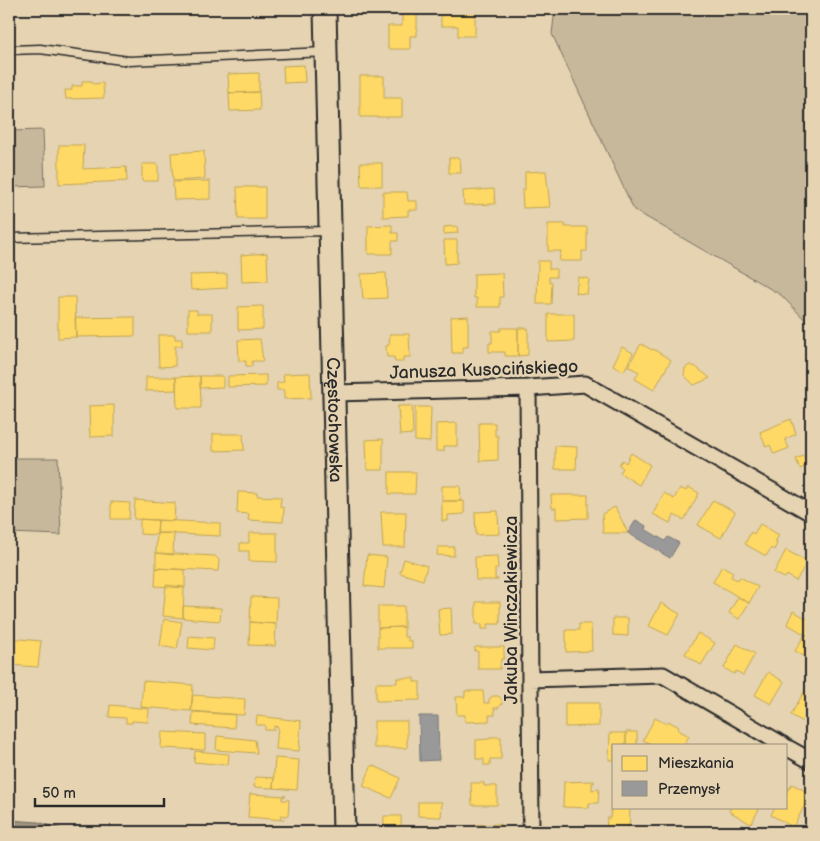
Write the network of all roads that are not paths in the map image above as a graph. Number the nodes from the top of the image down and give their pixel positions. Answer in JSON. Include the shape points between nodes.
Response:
{"nodes":[{"id":1,"x":325,"y":9,"type":"edge"},
{"id":2,"x":9,"y":50,"type":"edge"},
{"id":3,"x":326,"y":52,"type":"junction"},
{"id":4,"x":330,"y":231,"type":"junction"},
{"id":5,"x":9,"y":238,"type":"edge"},
{"id":6,"x":528,"y":388,"type":"junction"},
{"id":7,"x":334,"y":393,"type":"junction"},
{"id":8,"x":811,"y":513,"type":"edge"},
{"id":9,"x":530,"y":679,"type":"junction"},
{"id":10,"x":781,"y":744,"type":"edge"},
{"id":11,"x":788,"y":748,"type":"edge"},
{"id":12,"x":811,"y":761,"type":"edge"},
{"id":13,"x":344,"y":832,"type":"edge"},
{"id":14,"x":531,"y":832,"type":"edge"}],
"edges":[{"from":1,"to":3,"type":"main road","name":"Częstochowska"},
{"from":2,"to":3,"type":"lane","via":[[40,49],[129,61]]},
{"from":3,"to":4,"type":"main road","name":"Częstochowska"},
{"from":4,"to":5,"type":"lane"},
{"from":4,"to":7,"type":"main road","name":"Częstochowska"},
{"from":6,"to":7,"type":"street","name":"Janusza Kusocińskiego"},
{"from":6,"to":8,"type":"street","name":"Janusza Kusocińskiego","via":[[585,384]]},
{"from":6,"to":9,"type":"street","name":"Jakuba Winczakiewicza"},
{"from":7,"to":13,"type":"main road","name":"Częstochowska"},
{"from":9,"to":10,"type":"street","via":[[663,676]]},
{"from":9,"to":14,"type":"street","name":"Jakuba Winczakiewicza"},
{"from":11,"to":12,"type":"street"}]}
